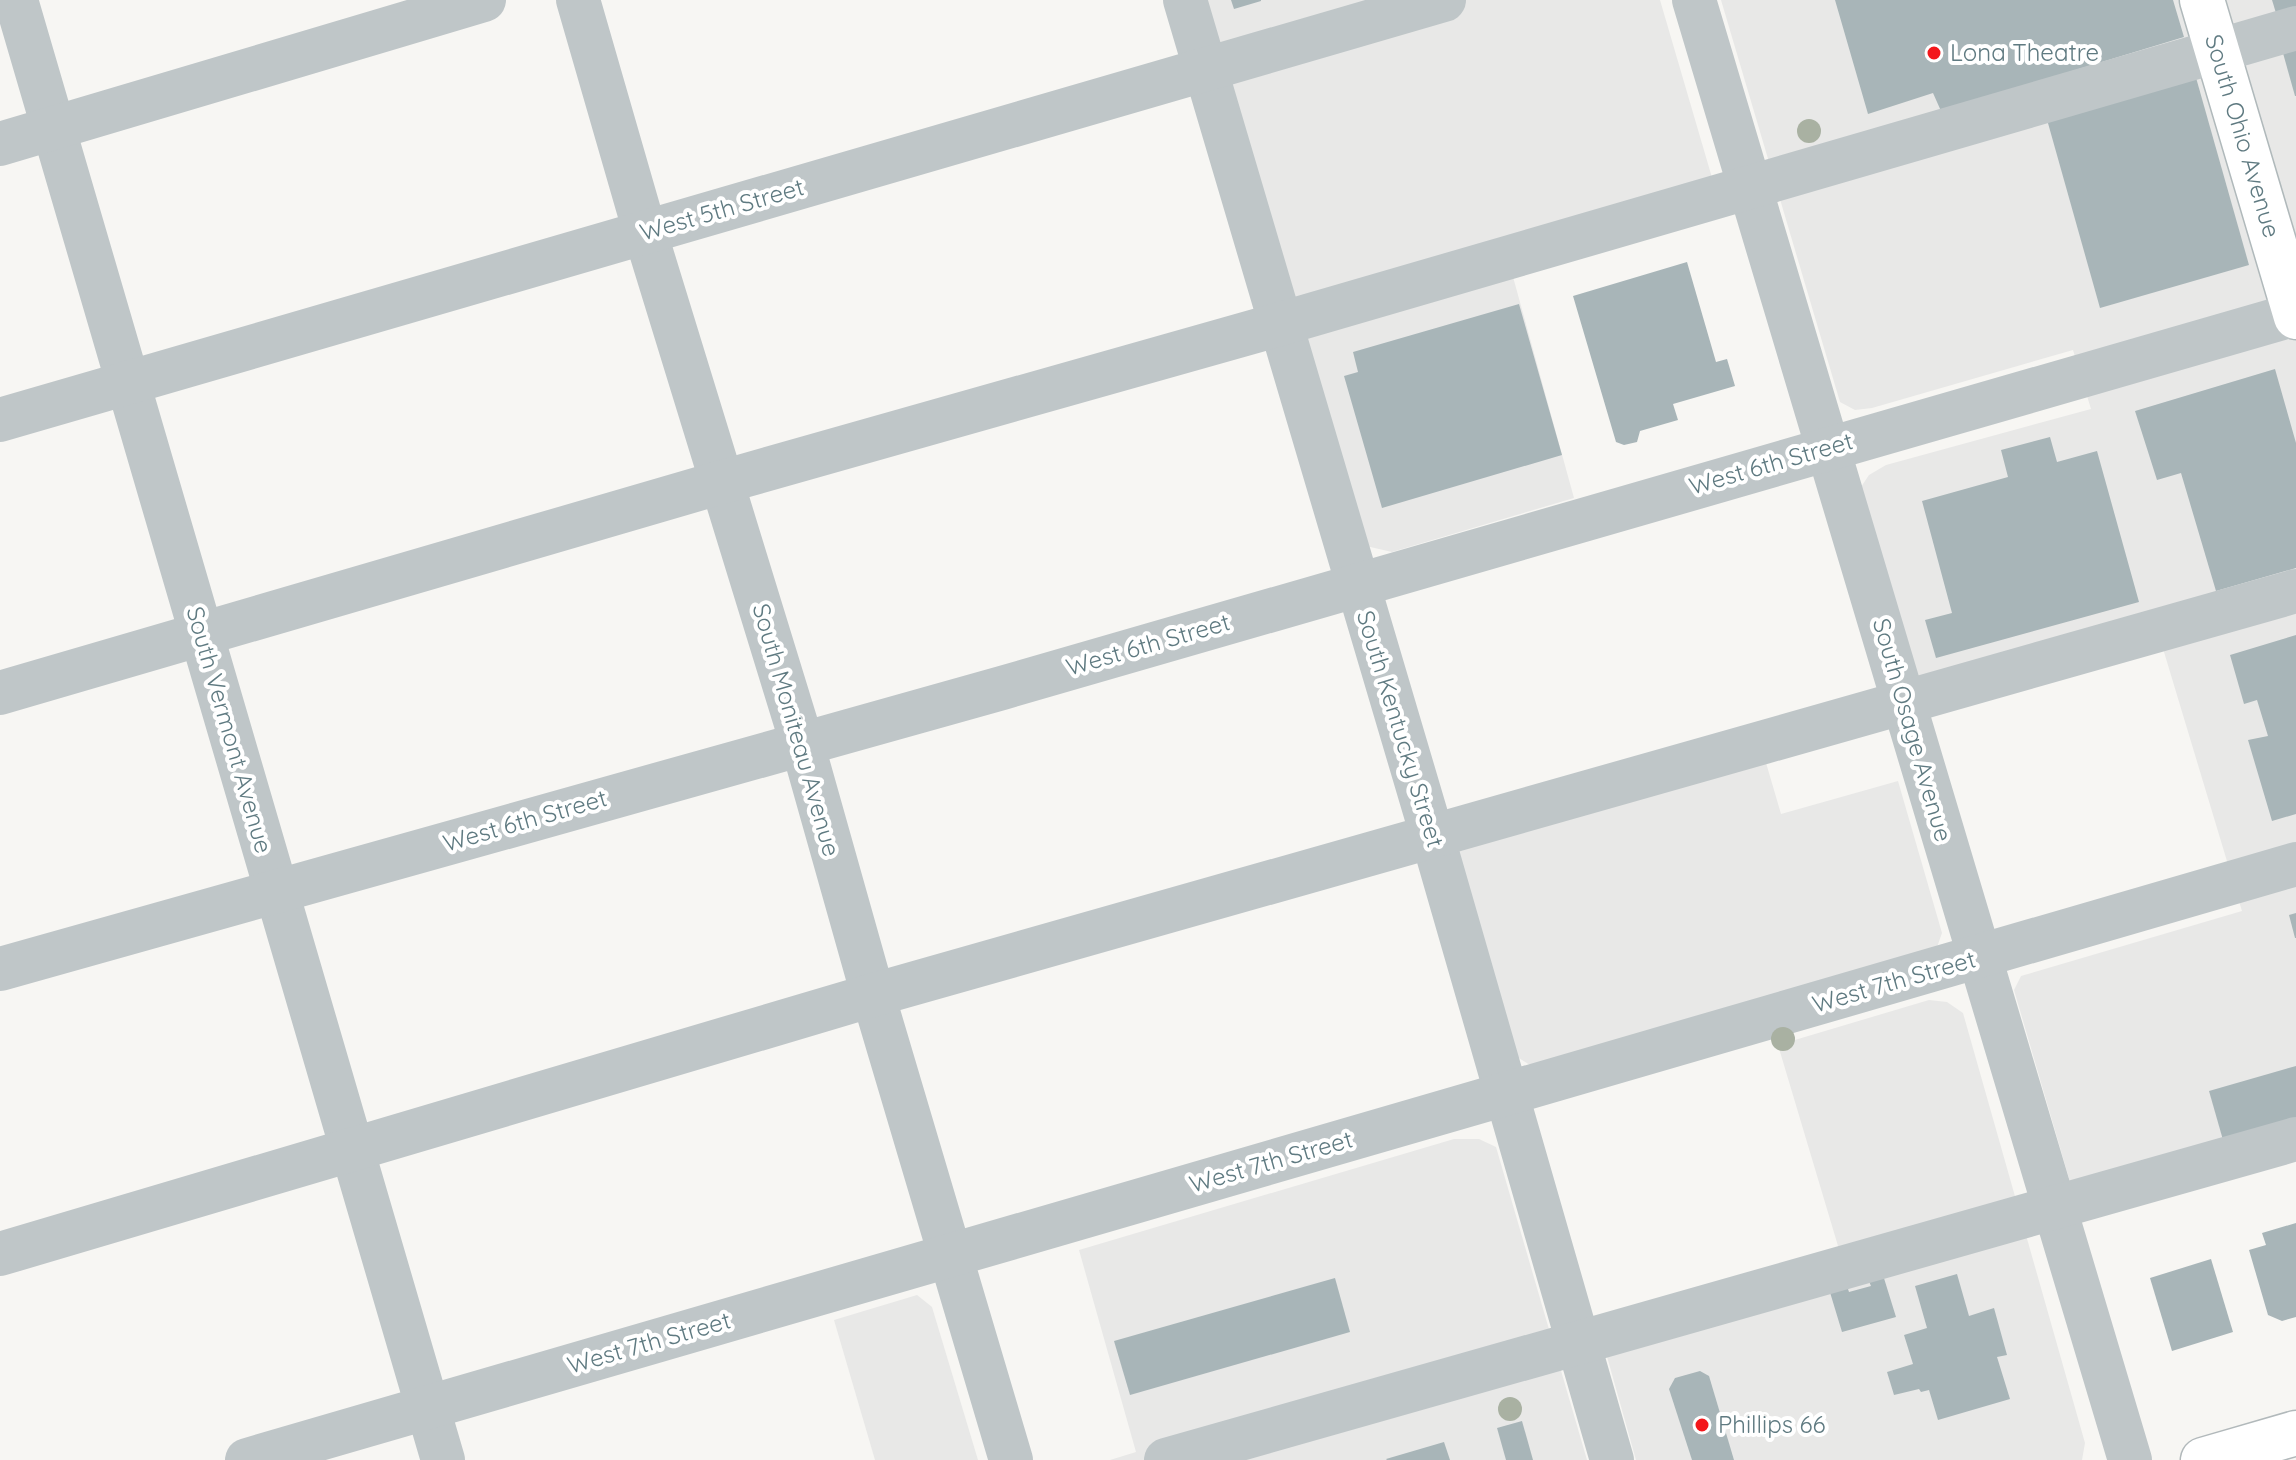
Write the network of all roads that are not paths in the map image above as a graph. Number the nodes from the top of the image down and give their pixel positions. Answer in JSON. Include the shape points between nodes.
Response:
{"nodes":[{"id":1,"x":16,"y":0,"type":"edge"},
{"id":2,"x":484,"y":0,"type":"edge"},
{"id":3,"x":578,"y":0,"type":"edge"},
{"id":4,"x":1185,"y":0,"type":"edge"},
{"id":5,"x":1444,"y":0,"type":"edge"},
{"id":6,"x":1694,"y":0,"type":"edge"},
{"id":7,"x":2202,"y":0,"type":"edge"},
{"id":8,"x":2296,"y":28,"type":"edge"},
{"id":9,"x":2217,"y":50,"type":"junction"},
{"id":10,"x":1205,"y":69,"type":"junction"},
{"id":11,"x":53,"y":128,"type":"junction"},
{"id":12,"x":0,"y":144,"type":"edge"},
{"id":13,"x":1749,"y":186,"type":"junction"},
{"id":14,"x":645,"y":232,"type":"junction"},
{"id":15,"x":2296,"y":315,"type":"edge"},
{"id":16,"x":1280,"y":324,"type":"junction"},
{"id":17,"x":128,"y":382,"type":"junction"},
{"id":18,"x":0,"y":420,"type":"edge"},
{"id":19,"x":1828,"y":447,"type":"junction"},
{"id":20,"x":722,"y":482,"type":"junction"},
{"id":21,"x":1357,"y":584,"type":"junction"},
{"id":22,"x":2296,"y":591,"type":"edge"},
{"id":23,"x":201,"y":634,"type":"junction"},
{"id":24,"x":0,"y":693,"type":"edge"},
{"id":25,"x":1905,"y":704,"type":"junction"},
{"id":26,"x":802,"y":743,"type":"junction"},
{"id":27,"x":1432,"y":835,"type":"junction"},
{"id":28,"x":2296,"y":864,"type":"edge"},
{"id":29,"x":276,"y":891,"type":"junction"},
{"id":30,"x":1979,"y":957,"type":"junction"},
{"id":31,"x":0,"y":969,"type":"edge"},
{"id":32,"x":873,"y":995,"type":"junction"},
{"id":33,"x":1507,"y":1094,"type":"junction"},
{"id":34,"x":2296,"y":1139,"type":"edge"},
{"id":35,"x":352,"y":1149,"type":"junction"},
{"id":36,"x":2057,"y":1207,"type":"junction"},
{"id":37,"x":0,"y":1254,"type":"edge"},
{"id":38,"x":951,"y":1254,"type":"junction"},
{"id":39,"x":1580,"y":1343,"type":"junction"},
{"id":40,"x":428,"y":1408,"type":"junction"},
{"id":41,"x":2296,"y":1433,"type":"edge"},
{"id":42,"x":247,"y":1460,"type":"edge"},
{"id":43,"x":443,"y":1460,"type":"edge"},
{"id":44,"x":1011,"y":1460,"type":"edge"},
{"id":45,"x":1166,"y":1460,"type":"edge"},
{"id":46,"x":1612,"y":1460,"type":"edge"},
{"id":47,"x":2130,"y":1460,"type":"edge"},
{"id":48,"x":2203,"y":1460,"type":"edge"}],
"edges":[{"from":1,"to":11,"type":"street","name":"South Vermont Avenue"},
{"from":2,"to":11,"type":"street"},
{"from":3,"to":14,"type":"street","name":"South Moniteau Avenue"},
{"from":4,"to":10,"type":"street","name":"South Kentucky Street"},
{"from":5,"to":10,"type":"street","name":"West 5th Street"},
{"from":6,"to":13,"type":"street","name":"South Osage Avenue"},
{"from":7,"to":9,"type":"main road","name":"South Ohio Avenue"},
{"from":8,"to":9,"type":"street"},
{"from":9,"to":13,"type":"street"},
{"from":9,"to":15,"type":"main road","name":"South Ohio Avenue"},
{"from":10,"to":14,"type":"street","name":"West 5th Street"},
{"from":10,"to":16,"type":"street","name":"South Kentucky Street"},
{"from":11,"to":12,"type":"street"},
{"from":11,"to":17,"type":"street","name":"South Vermont Avenue"},
{"from":13,"to":16,"type":"street"},
{"from":13,"to":19,"type":"street","name":"South Osage Avenue"},
{"from":14,"to":17,"type":"street","name":"West 5th Street"},
{"from":14,"to":20,"type":"street","name":"South Moniteau Avenue"},
{"from":15,"to":19,"type":"street","name":"West 6th Street"},
{"from":16,"to":20,"type":"street"},
{"from":16,"to":21,"type":"street","name":"South Kentucky Street"},
{"from":17,"to":18,"type":"street","name":"West 5th Street"},
{"from":17,"to":23,"type":"street","name":"South Vermont Avenue"},
{"from":19,"to":21,"type":"street","name":"West 6th Street"},
{"from":19,"to":25,"type":"street","name":"South Osage Avenue"},
{"from":20,"to":23,"type":"street"},
{"from":20,"to":26,"type":"street","name":"South Moniteau Avenue"},
{"from":21,"to":26,"type":"street","name":"West 6th Street"},
{"from":21,"to":27,"type":"street","name":"South Kentucky Street"},
{"from":22,"to":25,"type":"street"},
{"from":23,"to":24,"type":"street"},
{"from":23,"to":29,"type":"street","name":"South Vermont Avenue"},
{"from":25,"to":27,"type":"street"},
{"from":25,"to":30,"type":"street","name":"South Osage Avenue"},
{"from":26,"to":29,"type":"street","name":"West 6th Street"},
{"from":26,"to":32,"type":"street","name":"South Moniteau Avenue"},
{"from":27,"to":32,"type":"street"},
{"from":27,"to":33,"type":"street","name":"South Kentucky Street"},
{"from":28,"to":30,"type":"street","name":"West 7th Street"},
{"from":29,"to":31,"type":"street","name":"West 6th Street"},
{"from":29,"to":35,"type":"street","name":"South Vermont Avenue"},
{"from":30,"to":33,"type":"street","name":"West 7th Street"},
{"from":30,"to":36,"type":"street","name":"South Osage Avenue"},
{"from":32,"to":35,"type":"street"},
{"from":32,"to":38,"type":"street","name":"South Moniteau Avenue"},
{"from":33,"to":38,"type":"street","name":"West 7th Street"},
{"from":33,"to":39,"type":"street","name":"South Kentucky Street"},
{"from":34,"to":36,"type":"street"},
{"from":35,"to":37,"type":"street"},
{"from":35,"to":40,"type":"street","name":"South Vermont Avenue"},
{"from":36,"to":39,"type":"street"},
{"from":36,"to":47,"type":"street","name":"South Osage Avenue"},
{"from":38,"to":40,"type":"street","name":"West 7th Street"},
{"from":38,"to":44,"type":"street","name":"South Moniteau Avenue"},
{"from":39,"to":45,"type":"street"},
{"from":39,"to":46,"type":"street","name":"South Kentucky Street"},
{"from":40,"to":42,"type":"street","name":"West 7th Street"},
{"from":40,"to":43,"type":"street","name":"South Vermont Avenue"},
{"from":41,"to":48,"type":"main road"}]}
